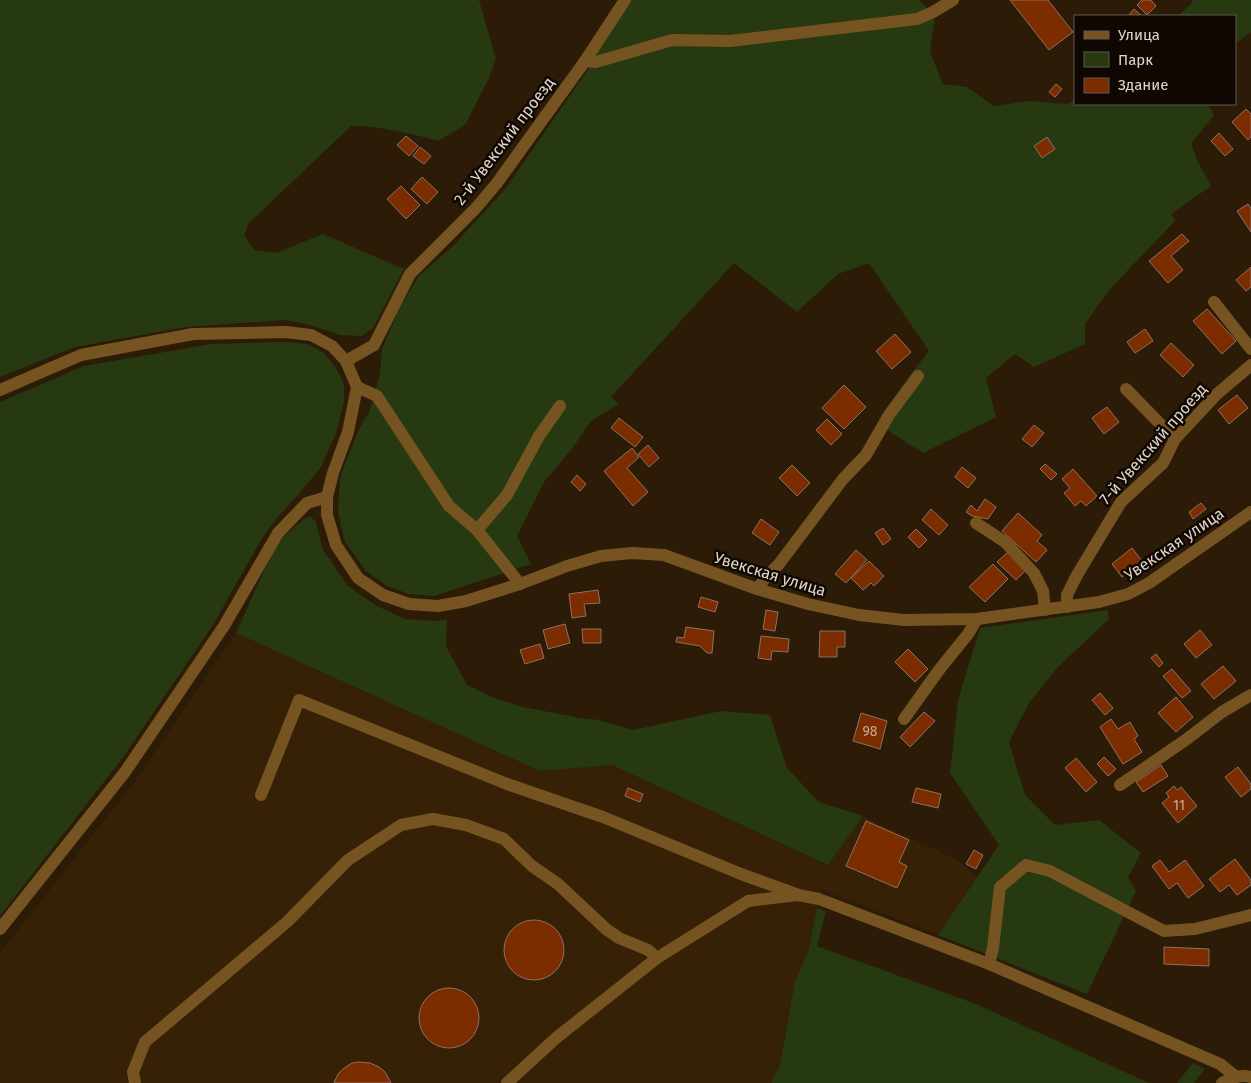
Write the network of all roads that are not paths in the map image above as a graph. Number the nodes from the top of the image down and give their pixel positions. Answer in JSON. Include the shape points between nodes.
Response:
{"nodes":[{"id":1,"x":626,"y":0,"type":"edge"},
{"id":2,"x":953,"y":0,"type":"edge"},
{"id":3,"x":584,"y":61,"type":"junction"},
{"id":4,"x":1214,"y":302,"type":"dead end"},
{"id":5,"x":1251,"y":349,"type":"edge"},
{"id":6,"x":346,"y":361,"type":"junction"},
{"id":7,"x":1251,"y":365,"type":"edge"},
{"id":8,"x":918,"y":376,"type":"dead end"},
{"id":9,"x":357,"y":388,"type":"junction"},
{"id":10,"x":1126,"y":389,"type":"dead end"},
{"id":11,"x":0,"y":390,"type":"edge"},
{"id":12,"x":560,"y":406,"type":"dead end"},
{"id":13,"x":1175,"y":439,"type":"junction"},
{"id":14,"x":327,"y":497,"type":"junction"},
{"id":15,"x":1251,"y":512,"type":"edge"},
{"id":16,"x":976,"y":523,"type":"dead end"},
{"id":17,"x":477,"y":530,"type":"junction"},
{"id":18,"x":520,"y":584,"type":"junction"},
{"id":19,"x":757,"y":589,"type":"junction"},
{"id":20,"x":1067,"y":607,"type":"junction"},
{"id":21,"x":1045,"y":610,"type":"junction"},
{"id":22,"x":977,"y":619,"type":"junction"},
{"id":23,"x":1251,"y":695,"type":"edge"},
{"id":24,"x":904,"y":719,"type":"dead end"},
{"id":25,"x":1120,"y":785,"type":"dead end"},
{"id":26,"x":261,"y":795,"type":"dead end"},
{"id":27,"x":798,"y":895,"type":"junction"},
{"id":28,"x":1251,"y":915,"type":"edge"},
{"id":29,"x":0,"y":929,"type":"edge"},
{"id":30,"x":657,"y":958,"type":"junction"},
{"id":31,"x":989,"y":964,"type":"junction"},
{"id":32,"x":1235,"y":1076,"type":"junction"},
{"id":33,"x":1251,"y":1077,"type":"edge"},
{"id":34,"x":135,"y":1083,"type":"edge"},
{"id":35,"x":507,"y":1083,"type":"edge"},
{"id":36,"x":1222,"y":1083,"type":"edge"}],
"edges":[{"from":1,"to":3,"type":"street","name":"2-й Увекский проезд"},
{"from":2,"to":3,"type":"street","via":[[917,19],[730,40],[672,40],[596,62]]},
{"from":3,"to":6,"type":"street","name":"2-й Увекский проезд","via":[[497,183],[410,274],[374,345]]},
{"from":4,"to":5,"type":"street"},
{"from":6,"to":9,"type":"street"},
{"from":6,"to":11,"type":"street","via":[[332,346],[311,335],[286,332],[193,334],[81,356]]},
{"from":7,"to":13,"type":"street","name":"7-й Увекский проезд","via":[[1217,394]]},
{"from":8,"to":19,"type":"street","via":[[889,414],[866,455],[843,479]]},
{"from":9,"to":14,"type":"street","name":"Увекская улица","via":[[348,432]]},
{"from":9,"to":17,"type":"street","via":[[377,396],[449,506]]},
{"from":10,"to":13,"type":"street"},
{"from":12,"to":17,"type":"street","via":[[539,436],[507,495]]},
{"from":13,"to":20,"type":"street","name":"7-й Увекский проезд","via":[[1163,463],[1121,502],[1077,575],[1067,595]]},
{"from":14,"to":18,"type":"street","name":"Увекская улица","via":[[327,515],[336,544],[358,578],[383,595],[409,604],[438,606]]},
{"from":14,"to":29,"type":"street","via":[[306,504],[278,533],[224,626],[125,772]]},
{"from":15,"to":20,"type":"street","name":"Увекская улица","via":[[1128,594]]},
{"from":16,"to":21,"type":"street","via":[[1005,542],[1034,573],[1043,591]]},
{"from":17,"to":18,"type":"street"},
{"from":18,"to":19,"type":"street","name":"Увекская улица","via":[[601,556],[632,553],[664,555]]},
{"from":19,"to":22,"type":"street","name":"Увекская улица","via":[[859,615],[904,620]]},
{"from":20,"to":21,"type":"street","name":"Увекская улица"},
{"from":21,"to":22,"type":"street","name":"Увекская улица"},
{"from":22,"to":24,"type":"street"},
{"from":23,"to":25,"type":"street"},
{"from":26,"to":27,"type":"street","via":[[299,700],[507,784],[603,817]]},
{"from":27,"to":30,"type":"street","via":[[748,901]]},
{"from":27,"to":31,"type":"street","via":[[819,899]]},
{"from":28,"to":31,"type":"street","via":[[1195,929],[1164,931],[1050,871],[1026,865],[1000,887]]},
{"from":30,"to":34,"type":"street","via":[[648,950],[618,938],[606,929],[504,839],[466,825],[433,819],[401,825],[348,860],[286,922],[145,1042],[133,1072]]},
{"from":30,"to":35,"type":"street","via":[[556,1038]]},
{"from":31,"to":32,"type":"street","via":[[1220,1064]]},
{"from":32,"to":33,"type":"street"},
{"from":32,"to":36,"type":"street"}]}
